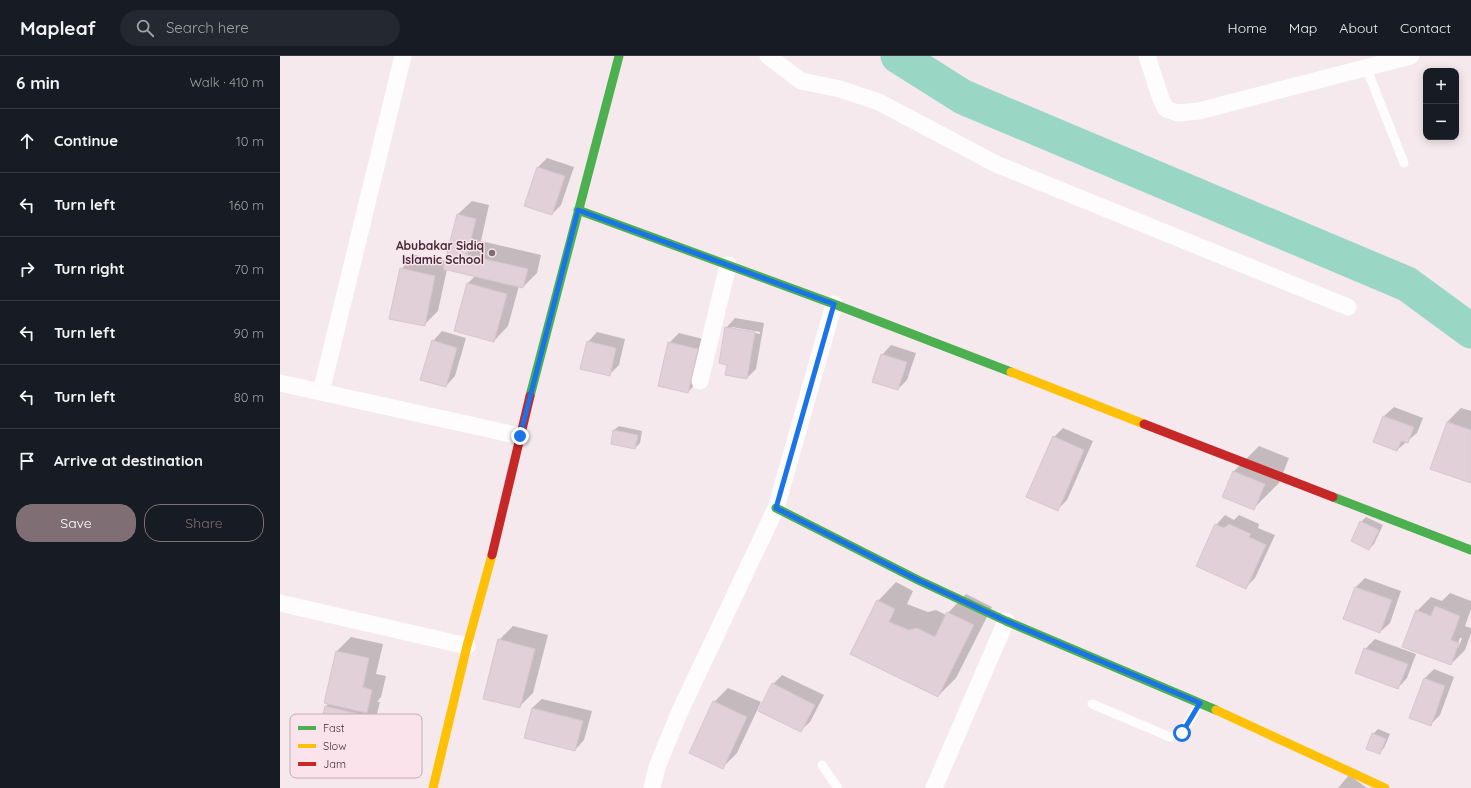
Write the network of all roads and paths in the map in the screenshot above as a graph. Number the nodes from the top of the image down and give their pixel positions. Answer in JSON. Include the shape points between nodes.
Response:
{"nodes":[{"id":1,"x":403,"y":56,"type":"edge"},
{"id":2,"x":619,"y":56,"type":"edge"},
{"id":3,"x":768,"y":56,"type":"edge"},
{"id":4,"x":1147,"y":56,"type":"edge"},
{"id":5,"x":1410,"y":56,"type":"edge"},
{"id":6,"x":1366,"y":68,"type":"junction"},
{"id":7,"x":1404,"y":163,"type":"dead end"},
{"id":8,"x":578,"y":210,"type":"junction"},
{"id":9,"x":728,"y":265,"type":"junction"},
{"id":10,"x":834,"y":304,"type":"junction"},
{"id":11,"x":1348,"y":307,"type":"dead end"},
{"id":12,"x":700,"y":381,"type":"dead end"},
{"id":13,"x":280,"y":383,"type":"edge"},
{"id":14,"x":321,"y":392,"type":"junction"},
{"id":15,"x":520,"y":436,"type":"junction"},
{"id":16,"x":776,"y":508,"type":"junction"},
{"id":17,"x":1471,"y":550,"type":"edge"},
{"id":18,"x":280,"y":603,"type":"edge"},
{"id":19,"x":1006,"y":621,"type":"junction"},
{"id":20,"x":467,"y":646,"type":"junction"},
{"id":21,"x":1200,"y":703,"type":"junction"},
{"id":22,"x":1092,"y":704,"type":"dead end"},
{"id":23,"x":822,"y":765,"type":"dead end"},
{"id":24,"x":433,"y":788,"type":"edge"},
{"id":25,"x":652,"y":788,"type":"edge"},
{"id":26,"x":838,"y":788,"type":"edge"},
{"id":27,"x":934,"y":788,"type":"edge"},
{"id":28,"x":1385,"y":788,"type":"edge"}],
"edges":[{"from":1,"to":14,"type":"street"},
{"from":2,"to":8,"type":"street"},
{"from":3,"to":11,"type":"street","via":[[801,81],[840,89],[879,102],[996,164]]},
{"from":4,"to":6,"type":"street","via":[[1166,109],[1178,113],[1199,111]]},
{"from":5,"to":6,"type":"street"},
{"from":6,"to":7,"type":"lane"},
{"from":8,"to":9,"type":"street"},
{"from":8,"to":15,"type":"street"},
{"from":9,"to":10,"type":"street"},
{"from":9,"to":12,"type":"street"},
{"from":10,"to":16,"type":"street"},
{"from":10,"to":17,"type":"street"},
{"from":13,"to":14,"type":"street"},
{"from":14,"to":15,"type":"street"},
{"from":15,"to":20,"type":"street","via":[[500,528]]},
{"from":16,"to":19,"type":"street","via":[[918,580]]},
{"from":16,"to":25,"type":"street","via":[[680,711],[657,767]]},
{"from":18,"to":20,"type":"street"},
{"from":19,"to":21,"type":"street"},
{"from":19,"to":27,"type":"street"},
{"from":20,"to":24,"type":"street"},
{"from":21,"to":22,"type":"lane","via":[[1182,733],[1170,737]]},
{"from":21,"to":28,"type":"street"},
{"from":23,"to":26,"type":"lane"}]}
